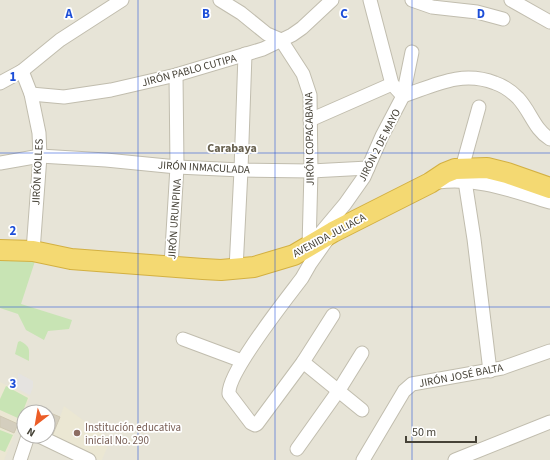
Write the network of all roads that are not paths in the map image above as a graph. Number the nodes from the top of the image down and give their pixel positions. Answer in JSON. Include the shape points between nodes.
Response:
{"nodes":[{"id":1,"x":122,"y":0,"type":"edge"},
{"id":2,"x":220,"y":0,"type":"edge"},
{"id":3,"x":332,"y":0,"type":"edge"},
{"id":4,"x":370,"y":0,"type":"edge"},
{"id":5,"x":412,"y":0,"type":"edge"},
{"id":6,"x":511,"y":0,"type":"edge"},
{"id":7,"x":503,"y":19,"type":"dead end"},
{"id":8,"x":550,"y":22,"type":"edge"},
{"id":9,"x":281,"y":40,"type":"junction"},
{"id":10,"x":412,"y":52,"type":"dead end"},
{"id":11,"x":245,"y":54,"type":"junction"},
{"id":12,"x":22,"y":71,"type":"junction"},
{"id":13,"x":176,"y":75,"type":"junction"},
{"id":14,"x":0,"y":83,"type":"edge"},
{"id":15,"x":392,"y":84,"type":"junction"},
{"id":16,"x":31,"y":94,"type":"junction"},
{"id":17,"x":403,"y":96,"type":"junction"},
{"id":18,"x":479,"y":107,"type":"dead end"},
{"id":19,"x":310,"y":120,"type":"junction"},
{"id":20,"x":550,"y":139,"type":"edge"},
{"id":21,"x":40,"y":156,"type":"junction"},
{"id":22,"x":0,"y":163,"type":"edge"},
{"id":23,"x":177,"y":167,"type":"junction"},
{"id":24,"x":368,"y":168,"type":"junction"},
{"id":25,"x":242,"y":170,"type":"junction"},
{"id":26,"x":311,"y":171,"type":"junction"},
{"id":27,"x":464,"y":174,"type":"junction"},
{"id":28,"x":550,"y":188,"type":"edge"},
{"id":29,"x":550,"y":202,"type":"edge"},
{"id":30,"x":333,"y":232,"type":"junction"},
{"id":31,"x":309,"y":247,"type":"junction"},
{"id":32,"x":0,"y":250,"type":"edge"},
{"id":33,"x":33,"y":252,"type":"junction"},
{"id":34,"x":171,"y":266,"type":"junction"},
{"id":35,"x":236,"y":269,"type":"junction"},
{"id":36,"x":333,"y":315,"type":"dead end"},
{"id":37,"x":182,"y":339,"type":"dead end"},
{"id":38,"x":550,"y":351,"type":"edge"},
{"id":39,"x":362,"y":353,"type":"dead end"},
{"id":40,"x":242,"y":361,"type":"junction"},
{"id":41,"x":303,"y":362,"type":"junction"},
{"id":42,"x":490,"y":371,"type":"junction"},
{"id":43,"x":339,"y":390,"type":"junction"},
{"id":44,"x":362,"y":410,"type":"dead end"},
{"id":45,"x":550,"y":422,"type":"edge"},
{"id":46,"x":25,"y":444,"type":"edge"},
{"id":47,"x":56,"y":444,"type":"edge"},
{"id":48,"x":297,"y":449,"type":"dead end"},
{"id":49,"x":20,"y":460,"type":"edge"},
{"id":50,"x":89,"y":460,"type":"edge"},
{"id":51,"x":363,"y":460,"type":"edge"},
{"id":52,"x":455,"y":460,"type":"edge"}],
"edges":[{"from":1,"to":12,"type":"street","via":[[60,40]]},
{"from":2,"to":9,"type":"street","via":[[267,34]]},
{"from":3,"to":9,"type":"street","name":"JIRÓN PABLO CUTIPA","via":[[302,28]]},
{"from":4,"to":15,"type":"street"},
{"from":5,"to":7,"type":"street","via":[[432,7],[477,12]]},
{"from":6,"to":8,"type":"street"},
{"from":9,"to":11,"type":"street","name":"JIRÓN PABLO CUTIPA"},
{"from":9,"to":19,"type":"street","name":"JIRÓN COPACABANA","via":[[308,85]]},
{"from":10,"to":17,"type":"street","name":"JIRÓN 2 DE MAYO"},
{"from":11,"to":13,"type":"street","name":"JIRÓN PABLO CUTIPA"},
{"from":11,"to":25,"type":"street"},
{"from":12,"to":14,"type":"street"},
{"from":12,"to":16,"type":"street","name":"JIRÓN KOLLES"},
{"from":13,"to":16,"type":"street","name":"JIRÓN PABLO CUTIPA","via":[[111,90],[64,97]]},
{"from":13,"to":23,"type":"street","name":"JIRÓN URUNPINA"},
{"from":15,"to":17,"type":"street"},
{"from":15,"to":19,"type":"street"},
{"from":16,"to":21,"type":"street","name":"JIRÓN KOLLES","via":[[39,133]]},
{"from":17,"to":20,"type":"street","via":[[449,79],[476,77],[510,91],[531,115],[539,131]]},
{"from":17,"to":24,"type":"street","name":"JIRÓN 2 DE MAYO"},
{"from":18,"to":27,"type":"street"},
{"from":19,"to":26,"type":"street","name":"JIRÓN COPACABANA"},
{"from":21,"to":22,"type":"street","name":"JIRÓN INMACULADA"},
{"from":21,"to":23,"type":"street","name":"JIRÓN INMACULADA"},
{"from":21,"to":33,"type":"street","name":"JIRÓN KOLLES"},
{"from":23,"to":25,"type":"street","name":"JIRÓN INMACULADA"},
{"from":23,"to":34,"type":"street","name":"JIRÓN URUNPINA"},
{"from":24,"to":26,"type":"street","name":"JIRÓN INMACULADA"},
{"from":24,"to":31,"type":"street","name":"JIRÓN 2 DE MAYO","via":[[345,204]]},
{"from":25,"to":26,"type":"street","name":"JIRÓN INMACULADA"},
{"from":25,"to":35,"type":"street"},
{"from":26,"to":31,"type":"street","name":"JIRÓN COPACABANA"},
{"from":27,"to":28,"type":"highway","name":"AVENIDA JULIACA","via":[[487,168]]},
{"from":27,"to":29,"type":"street","via":[[485,183]]},
{"from":27,"to":30,"type":"highway","name":"AVENIDA JULIACA","via":[[455,169],[445,173]]},
{"from":27,"to":42,"type":"street"},
{"from":30,"to":31,"type":"highway","name":"AVENIDA JULIACA"},
{"from":30,"to":40,"type":"street"},
{"from":31,"to":35,"type":"highway","name":"AVENIDA JULIACA","via":[[274,262]]},
{"from":32,"to":33,"type":"highway","name":"AVENIDA JULIACA"},
{"from":33,"to":34,"type":"highway","name":"AVENIDA JULIACA","via":[[71,259]]},
{"from":34,"to":35,"type":"highway","name":"AVENIDA JULIACA"},
{"from":36,"to":41,"type":"street"},
{"from":37,"to":40,"type":"street"},
{"from":38,"to":42,"type":"street","name":"JIRÓN JOSÉ BALTA"},
{"from":39,"to":43,"type":"street"},
{"from":40,"to":41,"type":"street","via":[[230,384],[229,394],[255,425]]},
{"from":41,"to":43,"type":"street"},
{"from":42,"to":51,"type":"street","name":"JIRÓN JOSÉ BALTA","via":[[416,383],[408,387]]},
{"from":43,"to":44,"type":"street"},
{"from":43,"to":48,"type":"street"},
{"from":45,"to":52,"type":"street"},
{"from":46,"to":49,"type":"street"},
{"from":47,"to":50,"type":"street"}]}
